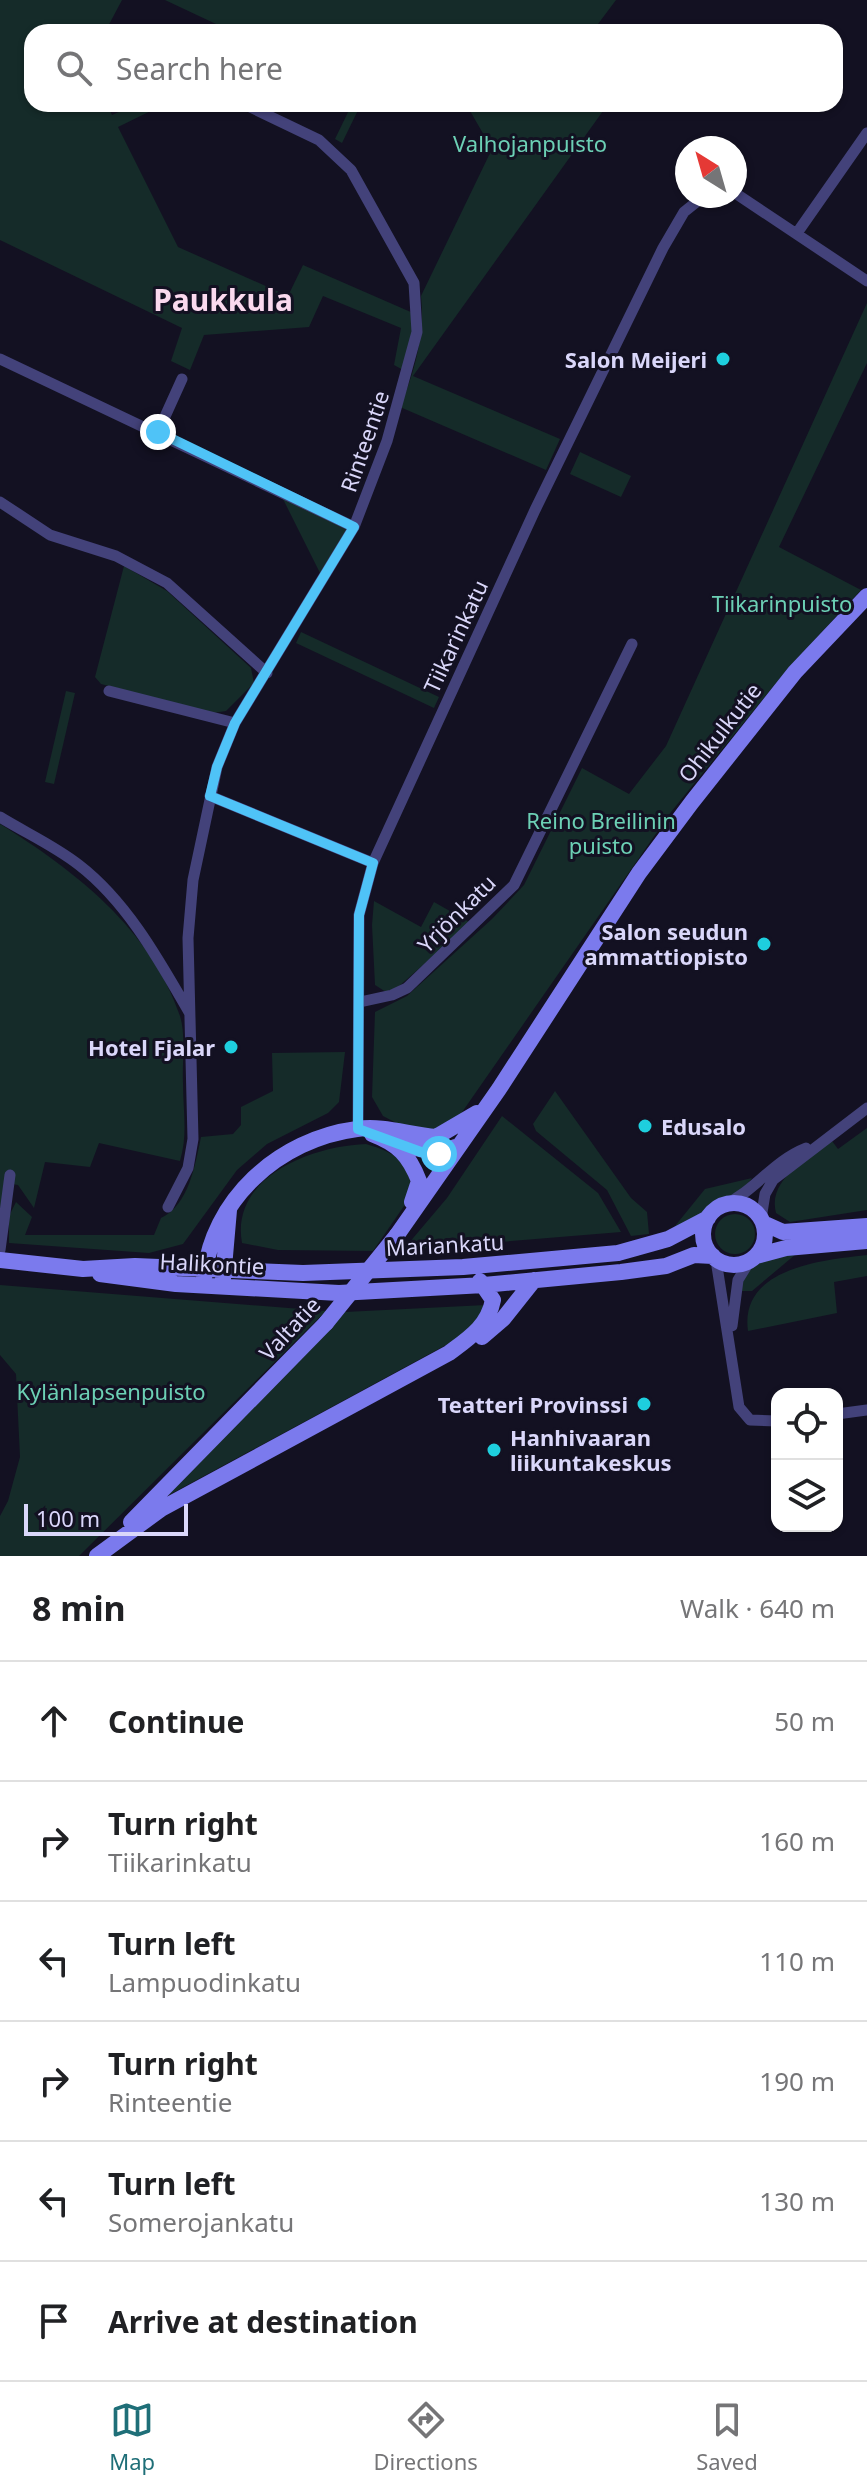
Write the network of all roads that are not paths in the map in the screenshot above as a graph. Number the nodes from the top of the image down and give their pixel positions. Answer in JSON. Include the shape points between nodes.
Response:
{"nodes":[{"id":1,"x":261,"y":112,"type":"edge"},
{"id":2,"x":867,"y":133,"type":"edge"},
{"id":3,"x":747,"y":201,"type":"edge"},
{"id":4,"x":688,"y":208,"type":"edge"},
{"id":5,"x":797,"y":233,"type":"junction"},
{"id":6,"x":867,"y":281,"type":"edge"},
{"id":7,"x":0,"y":359,"type":"edge"},
{"id":8,"x":182,"y":379,"type":"dead end"},
{"id":9,"x":158,"y":432,"type":"junction"},
{"id":10,"x":0,"y":502,"type":"edge"},
{"id":11,"x":354,"y":527,"type":"junction"},
{"id":12,"x":867,"y":596,"type":"edge"},
{"id":13,"x":632,"y":644,"type":"dead end"},
{"id":14,"x":267,"y":673,"type":"junction"},
{"id":15,"x":109,"y":691,"type":"dead end"},
{"id":16,"x":235,"y":723,"type":"junction"},
{"id":17,"x":210,"y":796,"type":"junction"},
{"id":18,"x":0,"y":817,"type":"edge"},
{"id":19,"x":373,"y":863,"type":"junction"},
{"id":20,"x":360,"y":1002,"type":"junction"},
{"id":21,"x":189,"y":1012,"type":"junction"},
{"id":22,"x":486,"y":1107,"type":"junction"},
{"id":23,"x":867,"y":1108,"type":"edge"},
{"id":24,"x":358,"y":1129,"type":"junction"},
{"id":25,"x":392,"y":1142,"type":"junction"},
{"id":26,"x":458,"y":1145,"type":"junction"},
{"id":27,"x":814,"y":1145,"type":"junction"},
{"id":28,"x":10,"y":1175,"type":"dead end"},
{"id":29,"x":724,"y":1205,"type":"junction"},
{"id":30,"x":168,"y":1207,"type":"dead end"},
{"id":31,"x":230,"y":1209,"type":"junction"},
{"id":32,"x":708,"y":1218,"type":"junction"},
{"id":33,"x":762,"y":1221,"type":"junction"},
{"id":34,"x":867,"y":1226,"type":"edge"},
{"id":35,"x":400,"y":1230,"type":"junction"},
{"id":36,"x":867,"y":1241,"type":"edge"},
{"id":37,"x":228,"y":1249,"type":"junction"},
{"id":38,"x":0,"y":1250,"type":"edge"},
{"id":39,"x":208,"y":1250,"type":"junction"},
{"id":40,"x":715,"y":1258,"type":"junction"},
{"id":41,"x":753,"y":1259,"type":"junction"},
{"id":42,"x":0,"y":1260,"type":"edge"},
{"id":43,"x":463,"y":1267,"type":"junction"},
{"id":44,"x":179,"y":1268,"type":"junction"},
{"id":45,"x":83,"y":1269,"type":"junction"},
{"id":46,"x":251,"y":1271,"type":"junction"},
{"id":47,"x":204,"y":1277,"type":"junction"},
{"id":48,"x":223,"y":1278,"type":"junction"},
{"id":49,"x":534,"y":1280,"type":"junction"},
{"id":50,"x":484,"y":1285,"type":"junction"},
{"id":51,"x":339,"y":1293,"type":"joint"},
{"id":52,"x":731,"y":1335,"type":"junction"},
{"id":53,"x":449,"y":1353,"type":"junction"},
{"id":54,"x":867,"y":1410,"type":"edge"},
{"id":55,"x":843,"y":1413,"type":"edge"},
{"id":56,"x":771,"y":1421,"type":"edge"},
{"id":57,"x":97,"y":1556,"type":"edge"}],
"edges":[{"from":1,"to":11,"type":"street","name":"Rinteentie","via":[[319,140],[343,160],[414,283],[418,310],[412,354],[373,485]]},
{"from":2,"to":5,"type":"street"},
{"from":3,"to":5,"type":"street"},
{"from":4,"to":19,"type":"street","name":"Tiikarinkatu","via":[[535,510]]},
{"from":5,"to":6,"type":"street"},
{"from":7,"to":9,"type":"street"},
{"from":8,"to":9,"type":"street"},
{"from":9,"to":11,"type":"street"},
{"from":10,"to":14,"type":"street","via":[[50,535],[116,556],[167,583]]},
{"from":11,"to":14,"type":"street","name":"Rinteentie"},
{"from":12,"to":22,"type":"main road","name":"Ohikulkutie","via":[[795,672],[639,873]]},
{"from":13,"to":20,"type":"street","name":"Yrjönkatu","via":[[514,885],[407,988]]},
{"from":14,"to":16,"type":"street","name":"Rinteentie"},
{"from":15,"to":16,"type":"street"},
{"from":16,"to":17,"type":"street","name":"Rinteentie"},
{"from":17,"to":19,"type":"street"},
{"from":17,"to":21,"type":"street","name":"Rinteentie","via":[[193,880]]},
{"from":18,"to":21,"type":"street","via":[[68,857],[99,883],[144,938]]},
{"from":19,"to":20,"type":"street","name":"Tiikarinkatu","via":[[359,915]]},
{"from":20,"to":24,"type":"street","name":"Tiikarinkatu"},
{"from":21,"to":30,"type":"street","name":"Rinteentie","via":[[193,1139],[188,1168]]},
{"from":22,"to":24,"type":"main road","via":[[436,1137]]},
{"from":22,"to":26,"type":"main road","name":"Valtatie"},
{"from":23,"to":27,"type":"street"},
{"from":24,"to":25,"type":"main road"},
{"from":24,"to":31,"type":"main road","via":[[321,1136],[286,1151]]},
{"from":25,"to":26,"type":"main road","via":[[439,1154]]},
{"from":25,"to":35,"type":"main road","via":[[411,1159],[419,1181]]},
{"from":26,"to":35,"type":"main road","name":"Valtatie"},
{"from":27,"to":29,"type":"street","via":[[778,1163],[745,1194]]},
{"from":27,"to":33,"type":"street","via":[[773,1180],[765,1194]]},
{"from":28,"to":38,"type":"street"},
{"from":29,"to":32,"type":"main road"},
{"from":29,"to":33,"type":"main road","via":[[745,1205]]},
{"from":31,"to":37,"type":"main road"},
{"from":31,"to":39,"type":"main road"},
{"from":32,"to":40,"type":"main road","via":[[704,1239]]},
{"from":32,"to":43,"type":"main road","name":"Mariankatu","via":[[668,1239],[618,1253]]},
{"from":33,"to":34,"type":"main road","via":[[776,1231],[796,1233]]},
{"from":33,"to":41,"type":"main road","via":[[764,1241]]},
{"from":35,"to":57,"type":"main road","name":"Valtatie","bridge":true,"via":[[326,1323]]},
{"from":36,"to":41,"type":"main road","via":[[786,1248]]},
{"from":37,"to":46,"type":"main road"},
{"from":37,"to":48,"type":"main road"},
{"from":39,"to":44,"type":"main road"},
{"from":39,"to":47,"type":"main road"},
{"from":40,"to":41,"type":"main road","via":[[733,1265]]},
{"from":40,"to":49,"type":"main road","name":"Mariankatu","via":[[694,1255],[654,1268]]},
{"from":40,"to":52,"type":"street"},
{"from":41,"to":52,"type":"street","via":[[738,1280]]},
{"from":42,"to":45,"type":"main road","name":"Halikontie"},
{"from":43,"to":46,"type":"main road","name":"Mariankatu"},
{"from":43,"to":50,"type":"main road"},
{"from":44,"to":45,"type":"main road","name":"Halikontie"},
{"from":44,"to":47,"type":"main road","name":"Mariankatu"},
{"from":45,"to":47,"type":"main road","name":"Halikontie","via":[[133,1280]]},
{"from":46,"to":48,"type":"main road","name":"Mariankatu"},
{"from":47,"to":48,"type":"main road","name":"Mariankatu"},
{"from":48,"to":51,"type":"main road","name":"Halikontie"},
{"from":49,"to":50,"type":"main road","name":"Mariankatu"},
{"from":49,"to":53,"type":"main road","via":[[493,1329]]},
{"from":50,"to":51,"type":"main road","name":"Mariankatu"},
{"from":50,"to":53,"type":"main road","via":[[493,1300],[491,1313],[476,1333]]},
{"from":52,"to":56,"type":"street","via":[[742,1412],[750,1420]]},
{"from":53,"to":57,"type":"main road","via":[[161,1509]]},
{"from":54,"to":55,"type":"street"}]}
